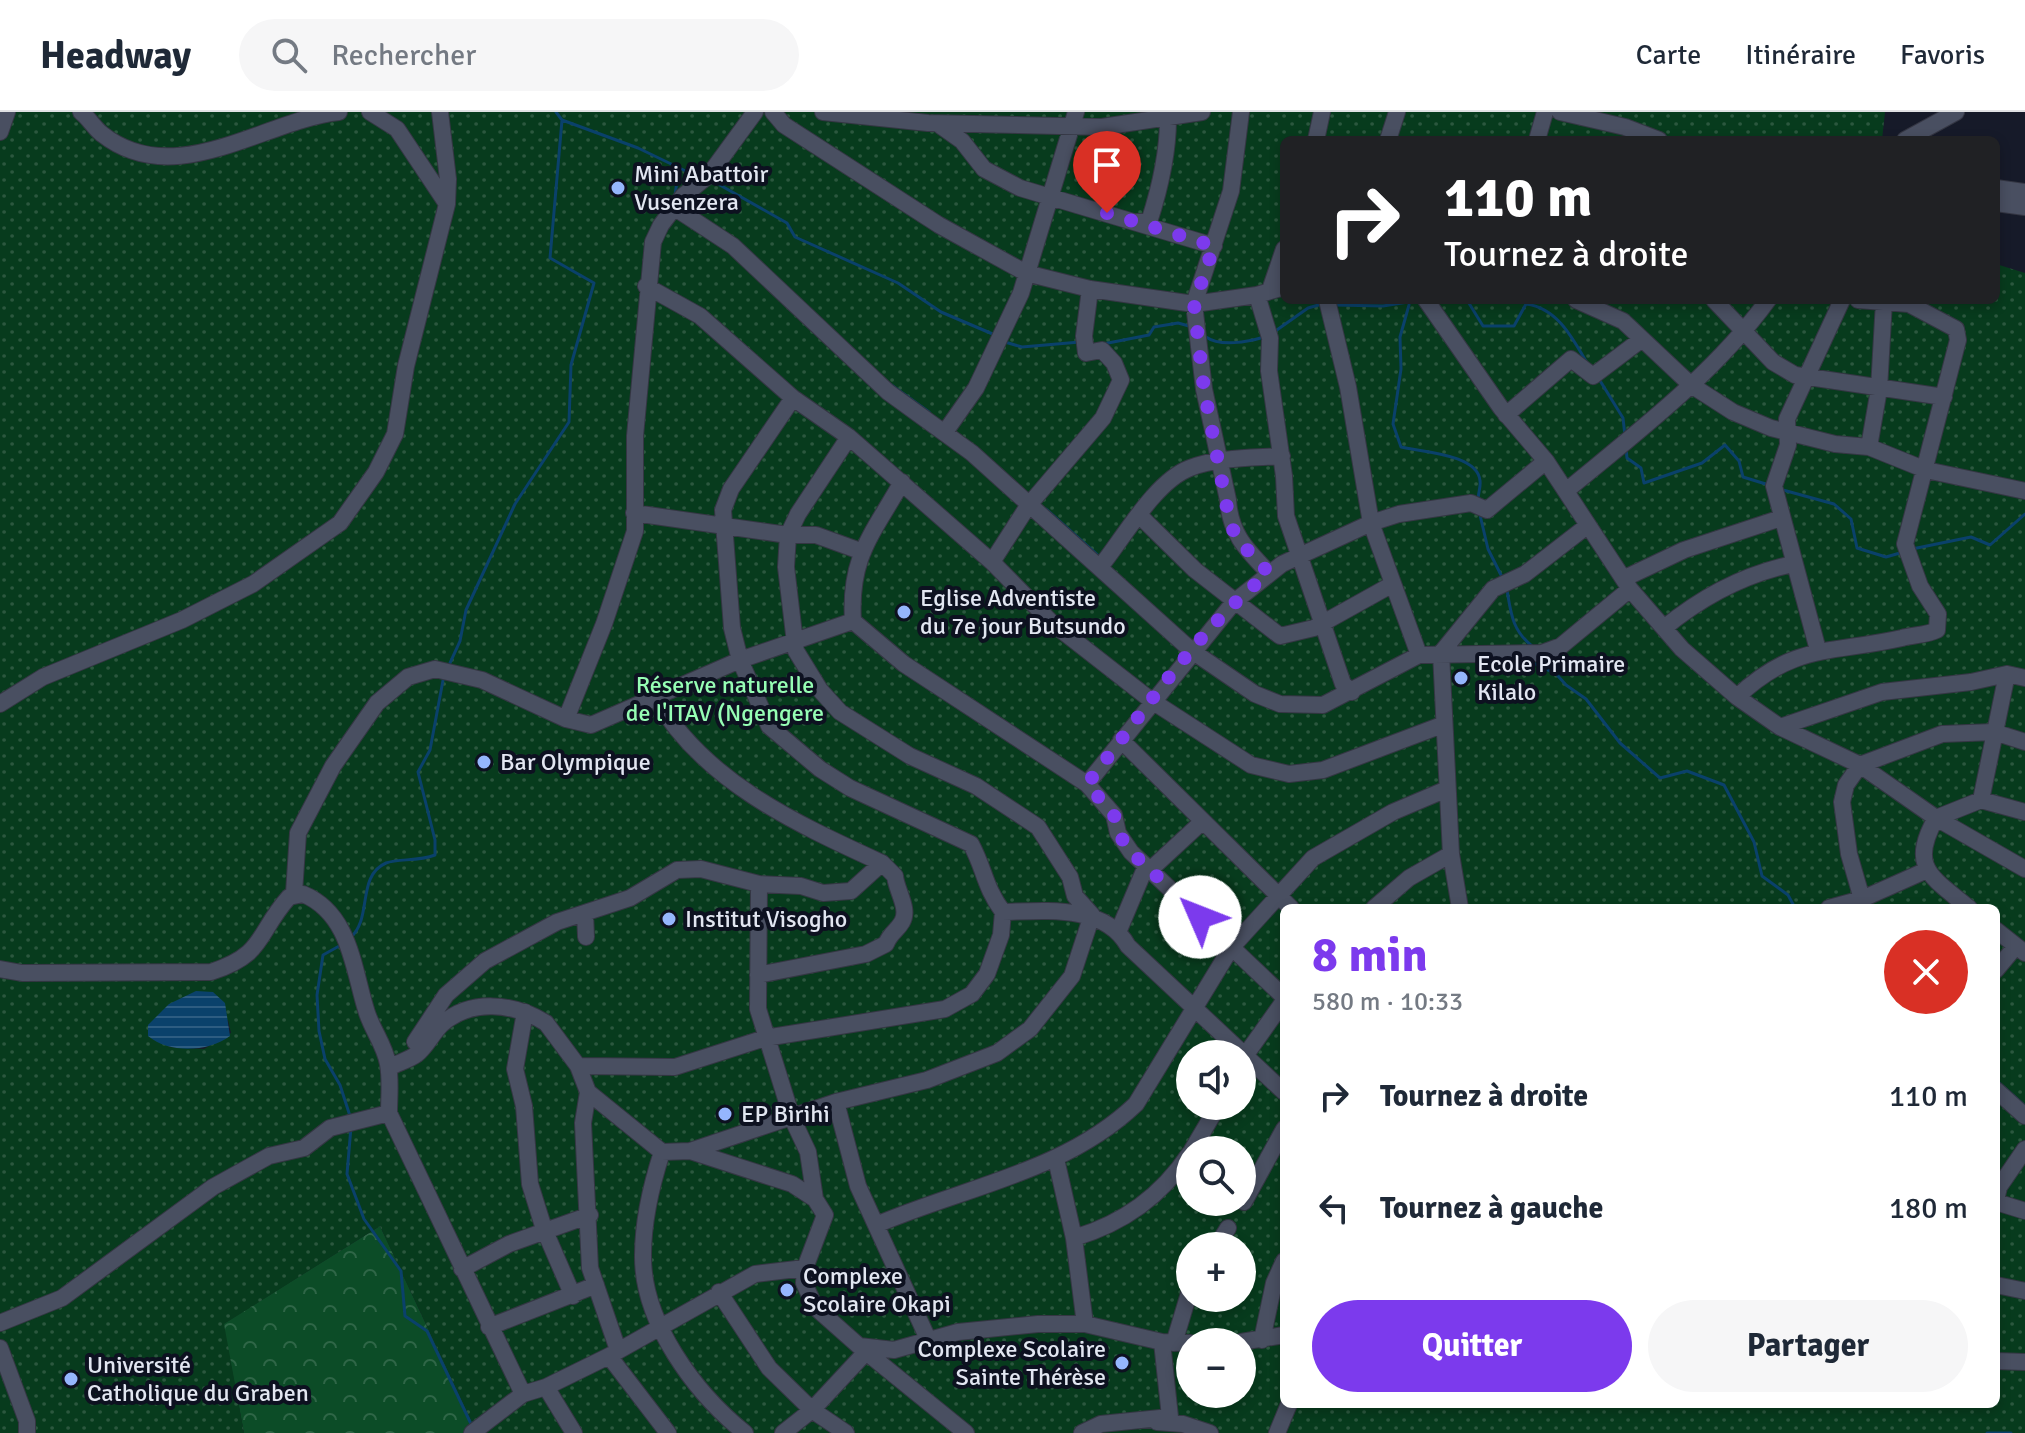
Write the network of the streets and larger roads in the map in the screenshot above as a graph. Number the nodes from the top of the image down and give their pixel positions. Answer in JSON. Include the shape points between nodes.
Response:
{"nodes":[{"id":1,"x":7,"y":112,"type":"edge"},
{"id":2,"x":81,"y":112,"type":"edge"},
{"id":3,"x":339,"y":112,"type":"edge"},
{"id":4,"x":370,"y":112,"type":"edge"},
{"id":5,"x":440,"y":112,"type":"edge"},
{"id":6,"x":755,"y":112,"type":"edge"},
{"id":7,"x":773,"y":112,"type":"edge"},
{"id":8,"x":823,"y":112,"type":"edge"},
{"id":9,"x":1202,"y":112,"type":"edge"},
{"id":10,"x":1241,"y":112,"type":"edge"},
{"id":11,"x":1322,"y":112,"type":"edge"},
{"id":12,"x":1397,"y":112,"type":"edge"},
{"id":13,"x":1545,"y":112,"type":"edge"},
{"id":14,"x":1560,"y":112,"type":"edge"},
{"id":15,"x":1956,"y":112,"type":"edge"},
{"id":16,"x":1075,"y":119,"type":"edge"},
{"id":17,"x":1168,"y":119,"type":"junction"},
{"id":18,"x":928,"y":123,"type":"junction"},
{"id":19,"x":0,"y":132,"type":"edge"},
{"id":20,"x":1317,"y":136,"type":"edge"},
{"id":21,"x":1389,"y":136,"type":"edge"},
{"id":22,"x":1538,"y":136,"type":"edge"},
{"id":23,"x":1649,"y":136,"type":"edge"},
{"id":24,"x":1912,"y":136,"type":"edge"},
{"id":25,"x":2000,"y":189,"type":"edge"},
{"id":26,"x":2025,"y":192,"type":"edge"},
{"id":27,"x":1049,"y":194,"type":"junction"},
{"id":28,"x":679,"y":202,"type":"junction"},
{"id":29,"x":447,"y":204,"type":"junction"},
{"id":30,"x":2000,"y":204,"type":"edge"},
{"id":31,"x":2025,"y":207,"type":"edge"},
{"id":32,"x":1136,"y":222,"type":"junction"},
{"id":33,"x":1214,"y":246,"type":"junction"},
{"id":34,"x":1280,"y":262,"type":"edge"},
{"id":35,"x":1026,"y":273,"type":"junction"},
{"id":36,"x":646,"y":286,"type":"junction"},
{"id":37,"x":1090,"y":289,"type":"junction"},
{"id":38,"x":1271,"y":291,"type":"edge"},
{"id":39,"x":1194,"y":304,"type":"junction"},
{"id":40,"x":1327,"y":304,"type":"edge"},
{"id":41,"x":1428,"y":304,"type":"edge"},
{"id":42,"x":1585,"y":304,"type":"edge"},
{"id":43,"x":1717,"y":304,"type":"edge"},
{"id":44,"x":1765,"y":304,"type":"edge"},
{"id":45,"x":1840,"y":304,"type":"edge"},
{"id":46,"x":1884,"y":304,"type":"edge"},
{"id":47,"x":1909,"y":304,"type":"edge"},
{"id":48,"x":1743,"y":334,"type":"junction"},
{"id":49,"x":1642,"y":339,"type":"junction"},
{"id":50,"x":1807,"y":377,"type":"junction"},
{"id":51,"x":1691,"y":385,"type":"junction"},
{"id":52,"x":1879,"y":389,"type":"junction"},
{"id":53,"x":1944,"y":397,"type":"junction"},
{"id":54,"x":793,"y":398,"type":"junction"},
{"id":55,"x":1506,"y":415,"type":"junction"},
{"id":56,"x":945,"y":432,"type":"junction"},
{"id":57,"x":1789,"y":433,"type":"junction"},
{"id":58,"x":849,"y":437,"type":"junction"},
{"id":59,"x":1869,"y":447,"type":"junction"},
{"id":60,"x":1282,"y":456,"type":"junction"},
{"id":61,"x":1219,"y":461,"type":"junction"},
{"id":62,"x":1546,"y":461,"type":"junction"},
{"id":63,"x":1926,"y":470,"type":"junction"},
{"id":64,"x":902,"y":482,"type":"junction"},
{"id":65,"x":1566,"y":491,"type":"junction"},
{"id":66,"x":2025,"y":491,"type":"edge"},
{"id":67,"x":1028,"y":506,"type":"junction"},
{"id":68,"x":634,"y":513,"type":"junction"},
{"id":69,"x":1140,"y":516,"type":"junction"},
{"id":70,"x":1781,"y":518,"type":"junction"},
{"id":71,"x":1371,"y":523,"type":"junction"},
{"id":72,"x":723,"y":524,"type":"junction"},
{"id":73,"x":1587,"y":526,"type":"junction"},
{"id":74,"x":788,"y":535,"type":"junction"},
{"id":75,"x":863,"y":552,"type":"junction"},
{"id":76,"x":1297,"y":557,"type":"junction"},
{"id":77,"x":992,"y":562,"type":"junction"},
{"id":78,"x":1103,"y":563,"type":"junction"},
{"id":79,"x":1793,"y":564,"type":"junction"},
{"id":80,"x":1269,"y":573,"type":"junction"},
{"id":81,"x":1393,"y":584,"type":"junction"},
{"id":82,"x":1628,"y":584,"type":"junction"},
{"id":83,"x":1234,"y":602,"type":"junction"},
{"id":84,"x":853,"y":621,"type":"junction"},
{"id":85,"x":1321,"y":624,"type":"junction"},
{"id":86,"x":1664,"y":628,"type":"junction"},
{"id":87,"x":793,"y":642,"type":"junction"},
{"id":88,"x":1195,"y":647,"type":"junction"},
{"id":89,"x":1818,"y":650,"type":"junction"},
{"id":90,"x":1433,"y":652,"type":"junction"},
{"id":91,"x":740,"y":660,"type":"junction"},
{"id":92,"x":2007,"y":674,"type":"junction"},
{"id":93,"x":43,"y":677,"type":"junction"},
{"id":94,"x":2025,"y":678,"type":"edge"},
{"id":95,"x":1347,"y":688,"type":"junction"},
{"id":96,"x":0,"y":690,"type":"edge"},
{"id":97,"x":654,"y":695,"type":"junction"},
{"id":98,"x":1737,"y":697,"type":"junction"},
{"id":99,"x":1152,"y":701,"type":"junction"},
{"id":100,"x":0,"y":704,"type":"edge"},
{"id":101,"x":566,"y":719,"type":"junction"},
{"id":102,"x":1442,"y":725,"type":"junction"},
{"id":103,"x":1780,"y":727,"type":"junction"},
{"id":104,"x":1994,"y":732,"type":"junction"},
{"id":105,"x":1121,"y":740,"type":"junction"},
{"id":106,"x":2025,"y":742,"type":"edge"},
{"id":107,"x":1860,"y":765,"type":"junction"},
{"id":108,"x":1087,"y":784,"type":"junction"},
{"id":109,"x":1447,"y":789,"type":"junction"},
{"id":110,"x":1981,"y":800,"type":"junction"},
{"id":111,"x":2025,"y":812,"type":"edge"},
{"id":112,"x":1936,"y":818,"type":"junction"},
{"id":113,"x":1203,"y":821,"type":"junction"},
{"id":114,"x":1451,"y":854,"type":"junction"},
{"id":115,"x":882,"y":863,"type":"junction"},
{"id":116,"x":1148,"y":868,"type":"junction"},
{"id":117,"x":2025,"y":869,"type":"edge"},
{"id":118,"x":1927,"y":870,"type":"junction"},
{"id":119,"x":759,"y":884,"type":"junction"},
{"id":120,"x":294,"y":893,"type":"junction"},
{"id":121,"x":1277,"y":896,"type":"junction"},
{"id":122,"x":1862,"y":899,"type":"junction"},
{"id":123,"x":1286,"y":904,"type":"edge"},
{"id":124,"x":1379,"y":904,"type":"edge"},
{"id":125,"x":1459,"y":904,"type":"edge"},
{"id":126,"x":1844,"y":904,"type":"edge"},
{"id":127,"x":1965,"y":904,"type":"edge"},
{"id":128,"x":1003,"y":912,"type":"junction"},
{"id":129,"x":585,"y":913,"type":"junction"},
{"id":130,"x":1092,"y":915,"type":"junction"},
{"id":131,"x":1119,"y":930,"type":"junction"},
{"id":132,"x":2000,"y":933,"type":"edge"},
{"id":133,"x":586,"y":937,"type":"dead end"},
{"id":134,"x":1231,"y":948,"type":"junction"},
{"id":135,"x":2020,"y":950,"type":"edge"},
{"id":136,"x":2000,"y":967,"type":"edge"},
{"id":137,"x":0,"y":969,"type":"edge"},
{"id":138,"x":758,"y":975,"type":"junction"},
{"id":139,"x":1280,"y":995,"type":"edge"},
{"id":140,"x":1280,"y":1005,"type":"edge"},
{"id":141,"x":1191,"y":1008,"type":"junction"},
{"id":142,"x":525,"y":1012,"type":"junction"},
{"id":143,"x":765,"y":1038,"type":"junction"},
{"id":144,"x":1226,"y":1040,"type":"edge"},
{"id":145,"x":1256,"y":1040,"type":"edge"},
{"id":146,"x":396,"y":1064,"type":"junction"},
{"id":147,"x":578,"y":1066,"type":"junction"},
{"id":148,"x":1256,"y":1068,"type":"edge"},
{"id":149,"x":1280,"y":1088,"type":"edge"},
{"id":150,"x":588,"y":1092,"type":"junction"},
{"id":151,"x":2000,"y":1094,"type":"edge"},
{"id":152,"x":836,"y":1102,"type":"junction"},
{"id":153,"x":389,"y":1113,"type":"junction"},
{"id":154,"x":2025,"y":1116,"type":"edge"},
{"id":155,"x":792,"y":1118,"type":"junction"},
{"id":156,"x":1280,"y":1136,"type":"edge"},
{"id":157,"x":2025,"y":1149,"type":"edge"},
{"id":158,"x":690,"y":1151,"type":"junction"},
{"id":159,"x":662,"y":1152,"type":"junction"},
{"id":160,"x":1056,"y":1159,"type":"junction"},
{"id":161,"x":1176,"y":1168,"type":"edge"},
{"id":162,"x":1256,"y":1180,"type":"edge"},
{"id":163,"x":2000,"y":1186,"type":"edge"},
{"id":164,"x":815,"y":1199,"type":"junction"},
{"id":165,"x":2000,"y":1202,"type":"edge"},
{"id":166,"x":2025,"y":1211,"type":"edge"},
{"id":167,"x":590,"y":1215,"type":"junction"},
{"id":168,"x":876,"y":1225,"type":"junction"},
{"id":169,"x":1228,"y":1228,"type":"dead end"},
{"id":170,"x":544,"y":1229,"type":"junction"},
{"id":171,"x":1226,"y":1232,"type":"edge"},
{"id":172,"x":1074,"y":1238,"type":"junction"},
{"id":173,"x":805,"y":1268,"type":"junction"},
{"id":174,"x":462,"y":1269,"type":"junction"},
{"id":175,"x":1280,"y":1270,"type":"edge"},
{"id":176,"x":596,"y":1285,"type":"junction"},
{"id":177,"x":2000,"y":1286,"type":"edge"},
{"id":178,"x":2025,"y":1291,"type":"edge"},
{"id":179,"x":719,"y":1292,"type":"junction"},
{"id":180,"x":573,"y":1296,"type":"junction"},
{"id":181,"x":1184,"y":1312,"type":"edge"},
{"id":182,"x":0,"y":1323,"type":"edge"},
{"id":183,"x":1085,"y":1324,"type":"junction"},
{"id":184,"x":489,"y":1327,"type":"junction"},
{"id":185,"x":662,"y":1327,"type":"junction"},
{"id":186,"x":1280,"y":1336,"type":"edge"},
{"id":187,"x":928,"y":1339,"type":"junction"},
{"id":188,"x":1262,"y":1340,"type":"junction"},
{"id":189,"x":1256,"y":1341,"type":"edge"},
{"id":190,"x":1175,"y":1342,"type":"edge"},
{"id":191,"x":0,"y":1348,"type":"edge"},
{"id":192,"x":863,"y":1349,"type":"junction"},
{"id":193,"x":614,"y":1353,"type":"junction"},
{"id":194,"x":2000,"y":1361,"type":"edge"},
{"id":195,"x":2025,"y":1362,"type":"edge"},
{"id":196,"x":546,"y":1387,"type":"junction"},
{"id":197,"x":523,"y":1394,"type":"junction"},
{"id":198,"x":1287,"y":1408,"type":"edge"},
{"id":199,"x":812,"y":1410,"type":"junction"},
{"id":200,"x":1124,"y":1421,"type":"junction"},
{"id":201,"x":1180,"y":1428,"type":"edge"},
{"id":202,"x":474,"y":1432,"type":"edge"},
{"id":203,"x":27,"y":1433,"type":"edge"},
{"id":204,"x":574,"y":1433,"type":"edge"},
{"id":205,"x":668,"y":1433,"type":"edge"},
{"id":206,"x":745,"y":1433,"type":"edge"},
{"id":207,"x":783,"y":1433,"type":"edge"},
{"id":208,"x":846,"y":1433,"type":"edge"},
{"id":209,"x":966,"y":1433,"type":"edge"},
{"id":210,"x":1082,"y":1433,"type":"edge"},
{"id":211,"x":1210,"y":1433,"type":"edge"},
{"id":212,"x":1277,"y":1433,"type":"edge"}],
"edges":[{"from":1,"to":19,"type":"street"},
{"from":2,"to":3,"type":"street","via":[[105,137],[167,157],[213,150],[309,116]]},
{"from":4,"to":29,"type":"street","via":[[397,129]]},
{"from":5,"to":29,"type":"street"},
{"from":6,"to":28,"type":"street","via":[[704,179]]},
{"from":7,"to":35,"type":"street","via":[[784,125],[939,225]]},
{"from":8,"to":18,"type":"street"},
{"from":9,"to":17,"type":"street"},
{"from":10,"to":33,"type":"street","via":[[1231,191]]},
{"from":11,"to":20,"type":"street"},
{"from":12,"to":21,"type":"street"},
{"from":13,"to":22,"type":"street"},
{"from":14,"to":23,"type":"street"},
{"from":15,"to":24,"type":"street"},
{"from":16,"to":17,"type":"street","via":[[1102,127]]},
{"from":16,"to":18,"type":"street"},
{"from":16,"to":27,"type":"street"},
{"from":17,"to":32,"type":"street","via":[[1168,147],[1155,204],[1149,222]]},
{"from":18,"to":27,"type":"street","via":[[949,130],[984,169],[1020,188]]},
{"from":25,"to":26,"type":"street"},
{"from":27,"to":32,"type":"street"},
{"from":27,"to":35,"type":"street"},
{"from":28,"to":36,"type":"street","via":[[653,242]]},
{"from":28,"to":56,"type":"street","via":[[888,392]]},
{"from":29,"to":93,"type":"street","via":[[406,366],[395,434],[340,523],[253,584],[182,620]]},
{"from":30,"to":31,"type":"street"},
{"from":32,"to":33,"type":"street"},
{"from":33,"to":39,"type":"street"},
{"from":34,"to":38,"type":"street"},
{"from":35,"to":37,"type":"street"},
{"from":35,"to":56,"type":"street","via":[[995,354]]},
{"from":36,"to":54,"type":"street","via":[[700,316]]},
{"from":36,"to":68,"type":"street"},
{"from":37,"to":39,"type":"street"},
{"from":37,"to":67,"type":"street","via":[[1086,353],[1102,350],[1121,380],[1103,418]]},
{"from":38,"to":39,"type":"street"},
{"from":38,"to":60,"type":"street","via":[[1269,371]]},
{"from":39,"to":61,"type":"street"},
{"from":40,"to":71,"type":"street","via":[[1348,387]]},
{"from":41,"to":55,"type":"street"},
{"from":42,"to":49,"type":"street","via":[[1623,321]]},
{"from":43,"to":48,"type":"street"},
{"from":44,"to":48,"type":"street"},
{"from":45,"to":50,"type":"street"},
{"from":46,"to":52,"type":"street"},
{"from":47,"to":53,"type":"street","via":[[1956,329]]},
{"from":48,"to":50,"type":"street","via":[[1773,362]]},
{"from":48,"to":51,"type":"street"},
{"from":49,"to":51,"type":"street"},
{"from":49,"to":55,"type":"street","via":[[1596,375],[1571,359]]},
{"from":50,"to":52,"type":"street"},
{"from":50,"to":57,"type":"street","via":[[1787,419]]},
{"from":51,"to":57,"type":"street","via":[[1733,412]]},
{"from":51,"to":65,"type":"street"},
{"from":52,"to":53,"type":"street"},
{"from":52,"to":59,"type":"street"},
{"from":53,"to":63,"type":"street"},
{"from":54,"to":58,"type":"street"},
{"from":54,"to":72,"type":"street","via":[[731,489]]},
{"from":55,"to":62,"type":"street"},
{"from":56,"to":67,"type":"street"},
{"from":57,"to":59,"type":"street"},
{"from":57,"to":70,"type":"street","via":[[1774,486]]},
{"from":58,"to":64,"type":"street"},
{"from":58,"to":74,"type":"street"},
{"from":59,"to":63,"type":"street"},
{"from":60,"to":61,"type":"street"},
{"from":60,"to":76,"type":"street","via":[[1286,516]]},
{"from":61,"to":69,"type":"street","via":[[1182,471]]},
{"from":61,"to":80,"type":"street","via":[[1236,538]]},
{"from":62,"to":65,"type":"street"},
{"from":62,"to":71,"type":"street","via":[[1479,506],[1399,514]]},
{"from":63,"to":66,"type":"street"},
{"from":63,"to":89,"type":"street","via":[[1908,551],[1920,586],[1938,614],[1937,630],[1858,648]]},
{"from":64,"to":75,"type":"street"},
{"from":64,"to":77,"type":"street"},
{"from":65,"to":73,"type":"street"},
{"from":67,"to":77,"type":"street"},
{"from":67,"to":78,"type":"street"},
{"from":68,"to":72,"type":"street"},
{"from":68,"to":101,"type":"street","via":[[632,544]]},
{"from":69,"to":78,"type":"street"},
{"from":69,"to":83,"type":"street"},
{"from":70,"to":79,"type":"street"},
{"from":70,"to":82,"type":"street","via":[[1684,550]]},
{"from":71,"to":76,"type":"street"},
{"from":71,"to":81,"type":"street"},
{"from":72,"to":74,"type":"street"},
{"from":72,"to":91,"type":"street"},
{"from":73,"to":82,"type":"street"},
{"from":73,"to":90,"type":"street","via":[[1525,574],[1504,582]]},
{"from":74,"to":75,"type":"street","via":[[816,535]]},
{"from":74,"to":87,"type":"street"},
{"from":75,"to":84,"type":"street","via":[[853,576]]},
{"from":76,"to":80,"type":"street"},
{"from":76,"to":85,"type":"street"},
{"from":77,"to":99,"type":"street","via":[[1052,623]]},
{"from":78,"to":88,"type":"street"},
{"from":79,"to":86,"type":"street","via":[[1762,571],[1707,596]]},
{"from":79,"to":89,"type":"street"},
{"from":80,"to":83,"type":"street"},
{"from":81,"to":85,"type":"street"},
{"from":81,"to":90,"type":"street"},
{"from":82,"to":86,"type":"street"},
{"from":82,"to":90,"type":"street","via":[[1561,646],[1540,653]]},
{"from":83,"to":85,"type":"street","via":[[1280,636]]},
{"from":83,"to":88,"type":"street"},
{"from":84,"to":87,"type":"street"},
{"from":84,"to":108,"type":"street","via":[[904,664]]},
{"from":85,"to":95,"type":"street"},
{"from":86,"to":98,"type":"street"},
{"from":87,"to":91,"type":"street"},
{"from":87,"to":130,"type":"street","via":[[813,680],[840,712],[910,756],[976,786],[1038,827],[1070,877],[1075,896]]},
{"from":88,"to":95,"type":"street","via":[[1255,694],[1280,704],[1323,705]]},
{"from":88,"to":99,"type":"street"},
{"from":89,"to":98,"type":"street","via":[[1771,669]]},
{"from":90,"to":95,"type":"street"},
{"from":90,"to":102,"type":"street"},
{"from":91,"to":97,"type":"street"},
{"from":91,"to":128,"type":"street","via":[[769,726],[850,788],[971,844],[987,889]]},
{"from":92,"to":94,"type":"street"},
{"from":92,"to":103,"type":"street","via":[[1882,692]]},
{"from":92,"to":104,"type":"street"},
{"from":93,"to":96,"type":"street"},
{"from":93,"to":100,"type":"street"},
{"from":97,"to":101,"type":"street","via":[[600,724]]},
{"from":97,"to":115,"type":"street","via":[[666,717],[704,757],[776,812]]},
{"from":98,"to":103,"type":"street"},
{"from":99,"to":102,"type":"street","via":[[1251,765],[1289,774],[1323,770]]},
{"from":99,"to":105,"type":"street"},
{"from":101,"to":120,"type":"street","via":[[482,680],[435,669],[408,677],[385,694],[333,766],[298,833]]},
{"from":102,"to":109,"type":"street"},
{"from":103,"to":107,"type":"street"},
{"from":104,"to":106,"type":"street"},
{"from":104,"to":107,"type":"street","via":[[1942,734]]},
{"from":104,"to":110,"type":"street"},
{"from":105,"to":108,"type":"street"},
{"from":105,"to":113,"type":"street"},
{"from":107,"to":112,"type":"street"},
{"from":107,"to":122,"type":"street","via":[[1842,802]]},
{"from":108,"to":116,"type":"street"},
{"from":109,"to":114,"type":"street"},
{"from":109,"to":121,"type":"street","via":[[1393,812],[1313,858]]},
{"from":110,"to":111,"type":"street"},
{"from":110,"to":112,"type":"street"},
{"from":112,"to":117,"type":"street"},
{"from":112,"to":118,"type":"street","via":[[1923,843],[1921,857]]},
{"from":113,"to":116,"type":"street"},
{"from":113,"to":121,"type":"street"},
{"from":114,"to":124,"type":"street","via":[[1409,878]]},
{"from":114,"to":125,"type":"street"},
{"from":115,"to":119,"type":"street","via":[[851,891],[823,893]]},
{"from":115,"to":138,"type":"street","via":[[895,876],[905,913],[886,944],[866,954]]},
{"from":116,"to":131,"type":"street"},
{"from":116,"to":134,"type":"street"},
{"from":118,"to":122,"type":"street"},
{"from":118,"to":127,"type":"street"},
{"from":119,"to":129,"type":"street","via":[[701,869],[677,870],[630,898]]},
{"from":119,"to":138,"type":"street"},
{"from":120,"to":137,"type":"street","via":[[279,907],[254,951],[211,972]]},
{"from":120,"to":146,"type":"street","via":[[323,905],[347,941],[366,1010]]},
{"from":121,"to":123,"type":"street"},
{"from":121,"to":134,"type":"street"},
{"from":122,"to":126,"type":"street"},
{"from":128,"to":130,"type":"street"},
{"from":128,"to":143,"type":"street","via":[[987,974],[972,994],[945,1009]]},
{"from":129,"to":133,"type":"street"},
{"from":129,"to":146,"type":"street","via":[[528,935],[460,981]]},
{"from":130,"to":131,"type":"street"},
{"from":130,"to":152,"type":"street","via":[[1072,976],[1017,1041],[927,1080]]},
{"from":131,"to":141,"type":"street","via":[[1128,946]]},
{"from":132,"to":135,"type":"street"},
{"from":134,"to":139,"type":"street"},
{"from":134,"to":141,"type":"street"},
{"from":135,"to":136,"type":"street"},
{"from":138,"to":143,"type":"street"},
{"from":140,"to":145,"type":"street"},
{"from":141,"to":144,"type":"street"},
{"from":141,"to":160,"type":"street","via":[[1136,1104],[1101,1135]]},
{"from":142,"to":146,"type":"street","via":[[476,1005],[458,1012],[419,1053]]},
{"from":142,"to":147,"type":"street","via":[[546,1023]]},
{"from":142,"to":170,"type":"street","via":[[515,1069],[524,1106],[530,1184]]},
{"from":143,"to":147,"type":"street","via":[[675,1067]]},
{"from":143,"to":155,"type":"street"},
{"from":146,"to":153,"type":"street"},
{"from":147,"to":150,"type":"street"},
{"from":148,"to":149,"type":"street"},
{"from":150,"to":159,"type":"street"},
{"from":150,"to":167,"type":"street","via":[[583,1123]]},
{"from":151,"to":154,"type":"street"},
{"from":152,"to":155,"type":"street"},
{"from":152,"to":168,"type":"street","via":[[858,1186]]},
{"from":153,"to":174,"type":"street"},
{"from":153,"to":182,"type":"street","via":[[330,1128],[304,1148],[250,1166],[213,1187],[62,1298]]},
{"from":155,"to":158,"type":"street"},
{"from":155,"to":164,"type":"street","via":[[808,1152]]},
{"from":156,"to":162,"type":"street"},
{"from":157,"to":163,"type":"street"},
{"from":158,"to":159,"type":"street"},
{"from":158,"to":164,"type":"street","via":[[792,1184]]},
{"from":159,"to":185,"type":"street","via":[[649,1193],[643,1256],[649,1294]]},
{"from":160,"to":168,"type":"street"},
{"from":160,"to":172,"type":"street"},
{"from":161,"to":172,"type":"street","via":[[1137,1211]]},
{"from":164,"to":173,"type":"street","via":[[825,1215]]},
{"from":165,"to":166,"type":"street"},
{"from":167,"to":170,"type":"street"},
{"from":167,"to":176,"type":"street","via":[[590,1268]]},
{"from":168,"to":187,"type":"street"},
{"from":169,"to":171,"type":"street"},
{"from":170,"to":174,"type":"street"},
{"from":170,"to":180,"type":"street"},
{"from":172,"to":183,"type":"street"},
{"from":173,"to":179,"type":"street","via":[[755,1274]]},
{"from":173,"to":192,"type":"street","via":[[804,1283],[815,1307]]},
{"from":174,"to":184,"type":"street"},
{"from":175,"to":188,"type":"street"},
{"from":176,"to":180,"type":"street"},
{"from":176,"to":193,"type":"street"},
{"from":177,"to":178,"type":"street"},
{"from":179,"to":185,"type":"street"},
{"from":179,"to":199,"type":"street","via":[[769,1368]]},
{"from":180,"to":184,"type":"street"},
{"from":181,"to":190,"type":"street"},
{"from":183,"to":187,"type":"street","via":[[1006,1325]]},
{"from":183,"to":190,"type":"street"},
{"from":184,"to":197,"type":"street"},
{"from":185,"to":193,"type":"street"},
{"from":185,"to":206,"type":"street","via":[[690,1377]]},
{"from":186,"to":188,"type":"street"},
{"from":187,"to":192,"type":"street","via":[[894,1350]]},
{"from":188,"to":189,"type":"street"},
{"from":190,"to":200,"type":"street","via":[[1170,1417]]},
{"from":191,"to":203,"type":"street"},
{"from":192,"to":199,"type":"street"},
{"from":192,"to":209,"type":"street"},
{"from":193,"to":196,"type":"street"},
{"from":193,"to":205,"type":"street"},
{"from":194,"to":195,"type":"street"},
{"from":196,"to":197,"type":"street"},
{"from":196,"to":204,"type":"street"},
{"from":197,"to":202,"type":"street"},
{"from":198,"to":212,"type":"street"},
{"from":199,"to":207,"type":"street"},
{"from":199,"to":208,"type":"street"},
{"from":200,"to":201,"type":"street"},
{"from":200,"to":210,"type":"street"},
{"from":201,"to":211,"type":"street"}]}
